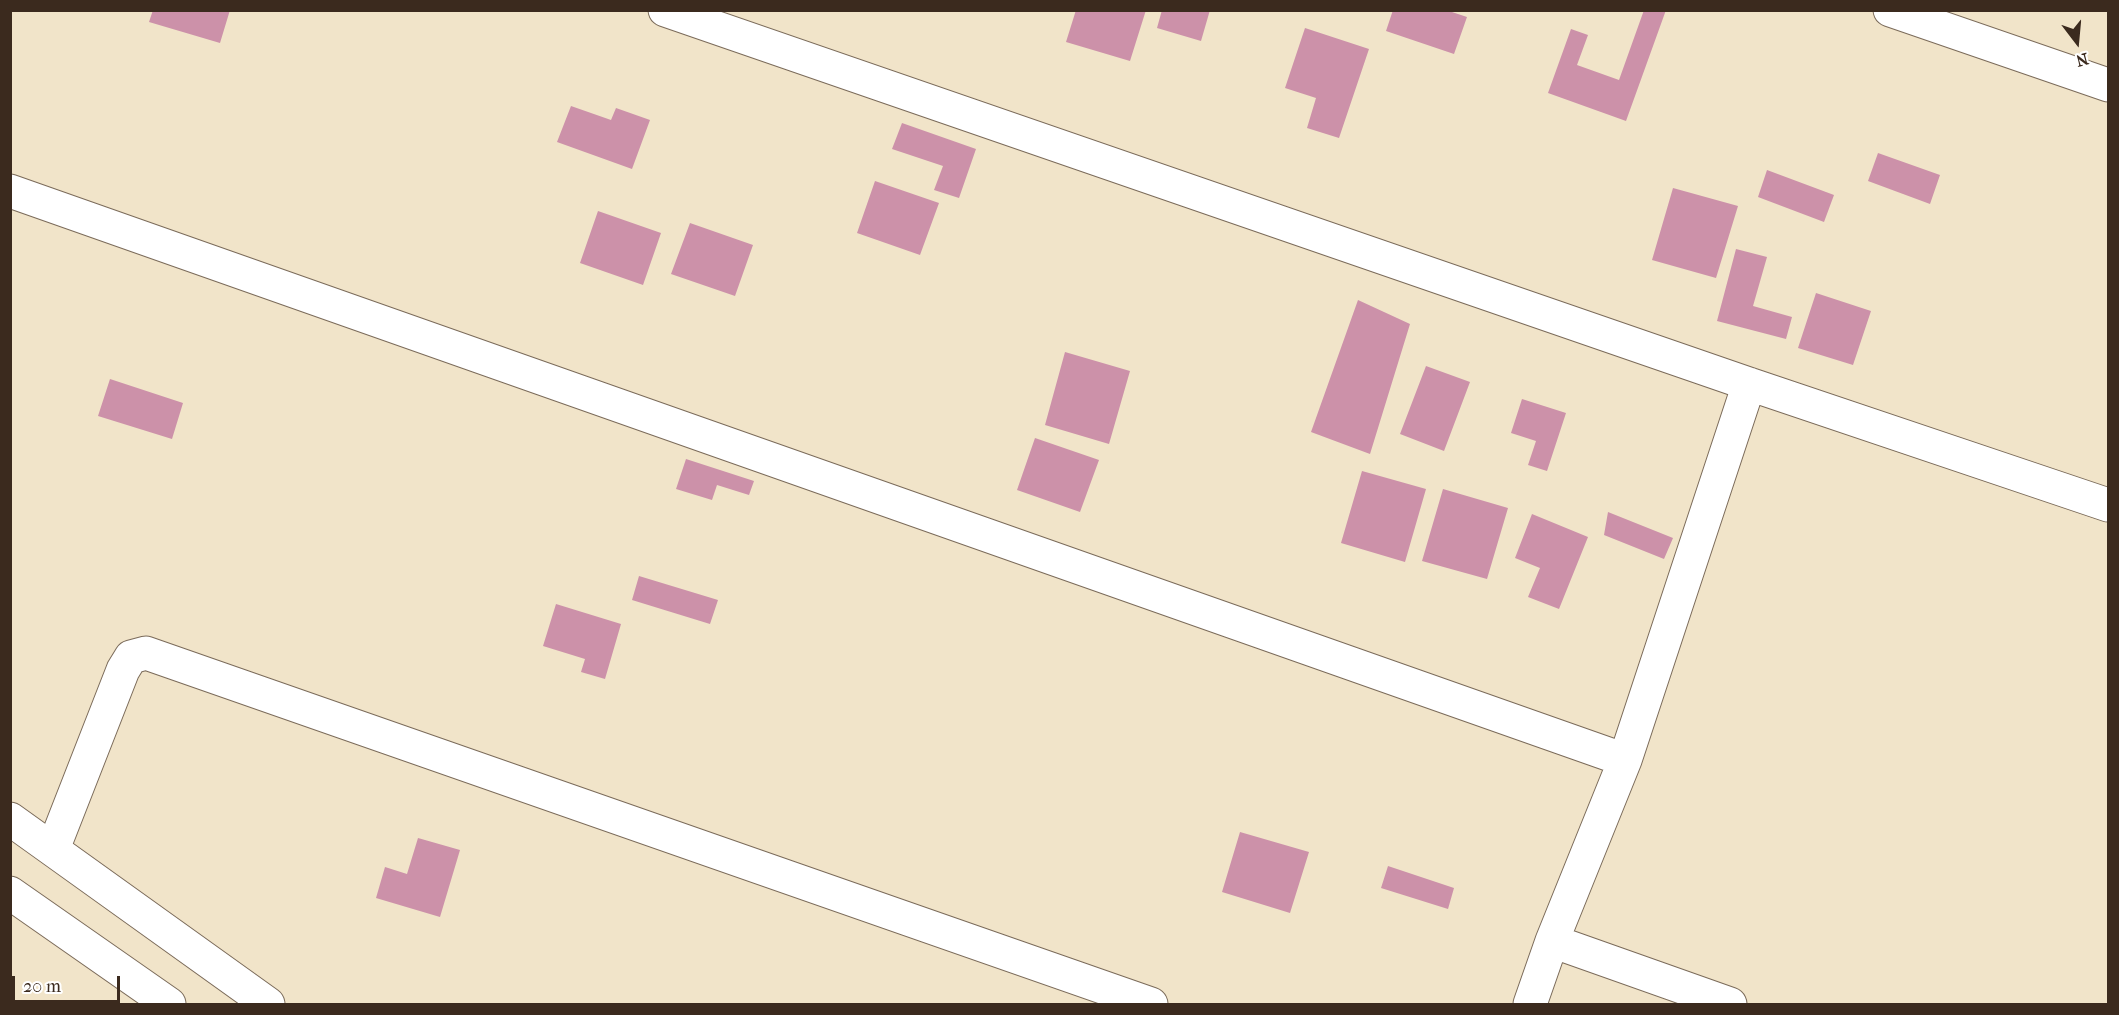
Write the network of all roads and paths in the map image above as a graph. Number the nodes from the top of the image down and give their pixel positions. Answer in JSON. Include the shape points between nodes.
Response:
{"nodes":[{"id":1,"x":665,"y":10,"type":"edge"},
{"id":2,"x":1890,"y":10,"type":"edge"},
{"id":3,"x":2109,"y":85,"type":"edge"},
{"id":4,"x":10,"y":191,"type":"edge"},
{"id":5,"x":1749,"y":384,"type":"junction"},
{"id":6,"x":2109,"y":505,"type":"edge"},
{"id":7,"x":1625,"y":760,"type":"junction"},
{"id":8,"x":10,"y":819,"type":"edge"},
{"id":9,"x":53,"y":849,"type":"junction"},
{"id":10,"x":10,"y":893,"type":"edge"},
{"id":11,"x":1552,"y":941,"type":"junction"},
{"id":12,"x":169,"y":1005,"type":"edge"},
{"id":13,"x":268,"y":1005,"type":"edge"},
{"id":14,"x":1151,"y":1005,"type":"edge"},
{"id":15,"x":1530,"y":1005,"type":"edge"},
{"id":16,"x":1730,"y":1005,"type":"edge"}],
"edges":[{"from":1,"to":5,"type":"street"},
{"from":2,"to":3,"type":"street"},
{"from":4,"to":7,"type":"street"},
{"from":5,"to":6,"type":"street"},
{"from":5,"to":7,"type":"street"},
{"from":7,"to":11,"type":"street"},
{"from":8,"to":9,"type":"street"},
{"from":9,"to":13,"type":"street"},
{"from":9,"to":14,"type":"street","via":[[123,670],[131,657],[146,653]]},
{"from":10,"to":12,"type":"street"},
{"from":11,"to":15,"type":"street"},
{"from":11,"to":16,"type":"street"}]}
